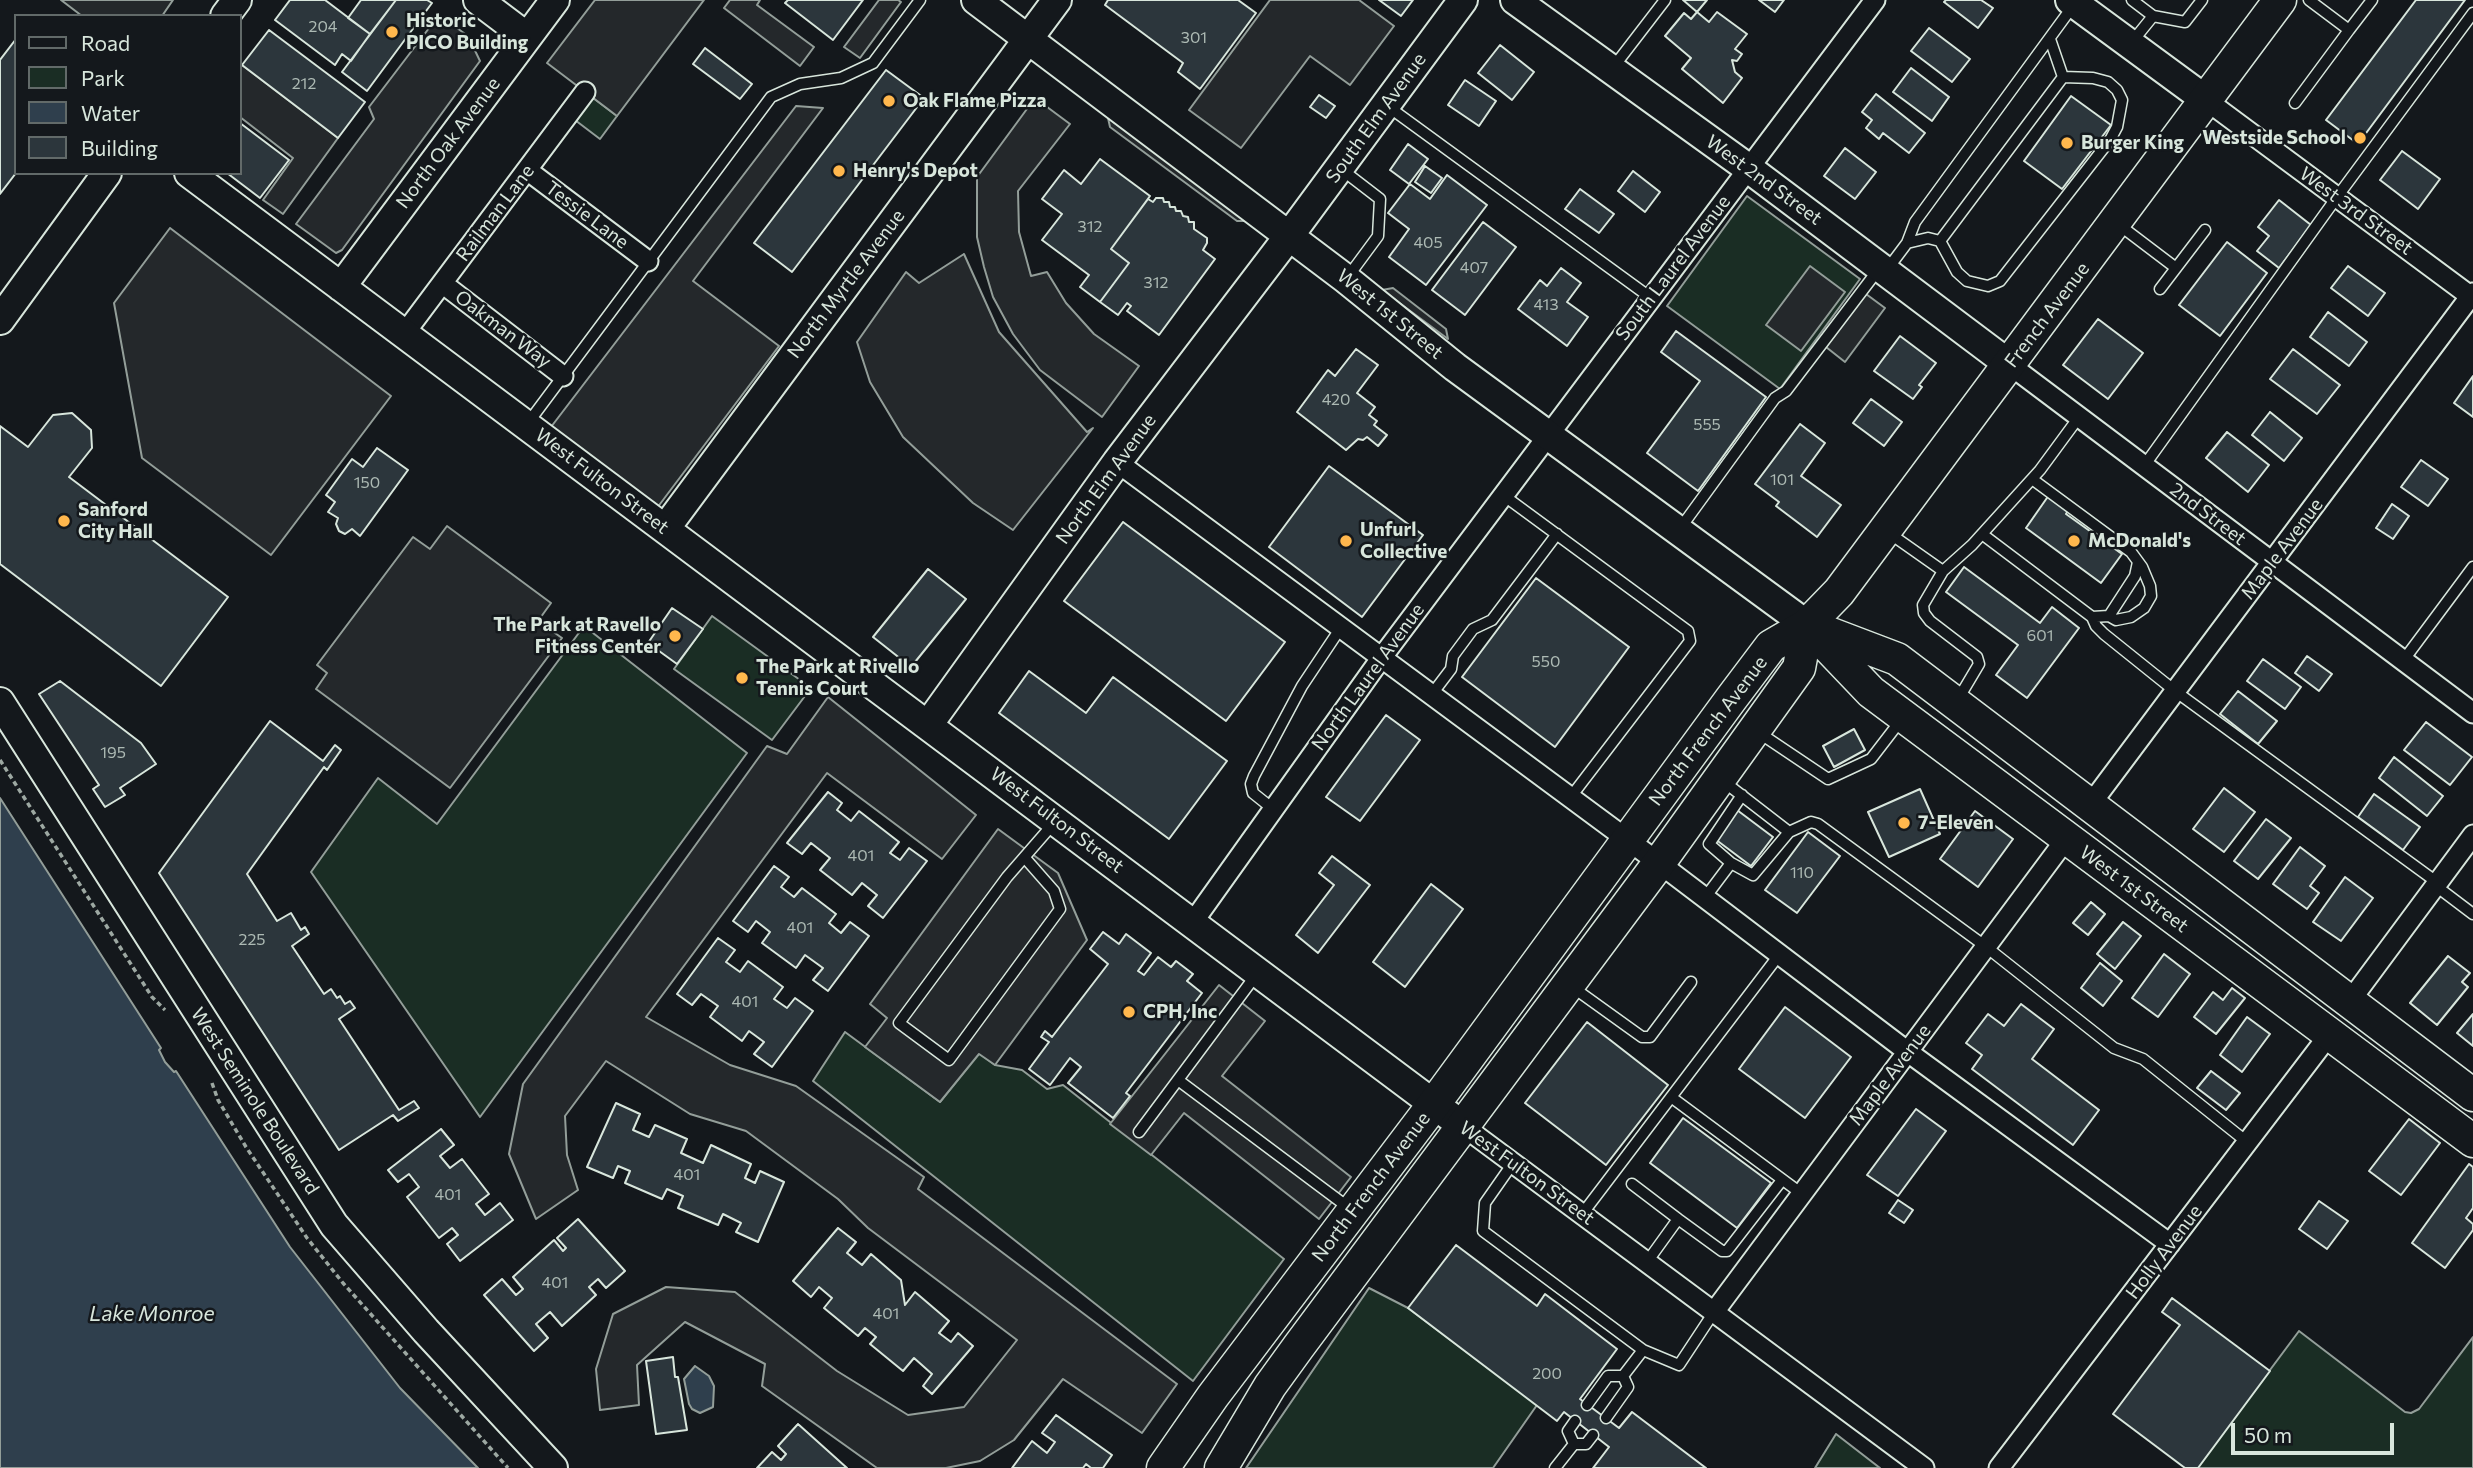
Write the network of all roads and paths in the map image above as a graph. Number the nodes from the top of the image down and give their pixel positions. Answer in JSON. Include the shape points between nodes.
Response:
{"nodes":[{"id":1,"x":478,"y":0,"type":"edge"},
{"id":2,"x":555,"y":0,"type":"edge"},
{"id":3,"x":920,"y":0,"type":"edge"},
{"id":4,"x":975,"y":0,"type":"edge"},
{"id":5,"x":1057,"y":0,"type":"edge"},
{"id":6,"x":1463,"y":0,"type":"edge"},
{"id":7,"x":1515,"y":0,"type":"edge"},
{"id":8,"x":1665,"y":0,"type":"edge"},
{"id":9,"x":1875,"y":0,"type":"edge"},
{"id":10,"x":2132,"y":0,"type":"edge"},
{"id":11,"x":2202,"y":0,"type":"edge"},
{"id":12,"x":2280,"y":0,"type":"edge"},
{"id":13,"x":2309,"y":0,"type":"edge"},
{"id":14,"x":2372,"y":0,"type":"edge"},
{"id":15,"x":2073,"y":2,"type":"edge"},
{"id":16,"x":2473,"y":13,"type":"edge"},
{"id":17,"x":2153,"y":16,"type":"junction"},
{"id":18,"x":2349,"y":30,"type":"junction"},
{"id":19,"x":527,"y":37,"type":"junction"},
{"id":20,"x":1028,"y":39,"type":"junction"},
{"id":21,"x":2050,"y":39,"type":"junction"},
{"id":22,"x":2130,"y":44,"type":"junction"},
{"id":23,"x":1612,"y":70,"type":"junction"},
{"id":24,"x":2063,"y":77,"type":"junction"},
{"id":25,"x":585,"y":92,"type":"dead end"},
{"id":26,"x":2206,"y":100,"type":"junction"},
{"id":27,"x":2295,"y":103,"type":"dead end"},
{"id":28,"x":1386,"y":104,"type":"junction"},
{"id":29,"x":1339,"y":168,"type":"junction"},
{"id":30,"x":1748,"y":168,"type":"junction"},
{"id":31,"x":527,"y":170,"type":"junction"},
{"id":32,"x":106,"y":175,"type":"edge"},
{"id":33,"x":192,"y":175,"type":"edge"},
{"id":34,"x":2337,"y":197,"type":"junction"},
{"id":35,"x":2116,"y":223,"type":"junction"},
{"id":36,"x":2205,"y":230,"type":"dead end"},
{"id":37,"x":1289,"y":236,"type":"junction"},
{"id":38,"x":1940,"y":241,"type":"junction"},
{"id":39,"x":1907,"y":243,"type":"junction"},
{"id":40,"x":648,"y":261,"type":"junction"},
{"id":41,"x":2176,"y":268,"type":"junction"},
{"id":42,"x":1883,"y":269,"type":"junction"},
{"id":43,"x":1346,"y":279,"type":"junction"},
{"id":44,"x":442,"y":283,"type":"junction"},
{"id":45,"x":341,"y":287,"type":"junction"},
{"id":46,"x":2160,"y":289,"type":"dead end"},
{"id":47,"x":2472,"y":296,"type":"edge"},
{"id":48,"x":1651,"y":298,"type":"junction"},
{"id":49,"x":0,"y":320,"type":"edge"},
{"id":50,"x":404,"y":334,"type":"junction"},
{"id":51,"x":2010,"y":365,"type":"junction"},
{"id":52,"x":564,"y":376,"type":"junction"},
{"id":53,"x":2079,"y":417,"type":"junction"},
{"id":54,"x":527,"y":425,"type":"junction"},
{"id":55,"x":1549,"y":437,"type":"junction"},
{"id":56,"x":1117,"y":462,"type":"junction"},
{"id":57,"x":2144,"y":466,"type":"junction"},
{"id":58,"x":2032,"y":479,"type":"junction"},
{"id":59,"x":1503,"y":495,"type":"junction"},
{"id":60,"x":665,"y":529,"type":"junction"},
{"id":61,"x":1679,"y":530,"type":"junction"},
{"id":62,"x":1885,"y":530,"type":"junction"},
{"id":63,"x":1557,"y":534,"type":"junction"},
{"id":64,"x":1982,"y":534,"type":"junction"},
{"id":65,"x":2138,"y":562,"type":"junction"},
{"id":66,"x":2273,"y":563,"type":"junction"},
{"id":67,"x":2473,"y":567,"type":"edge"},
{"id":68,"x":1943,"y":571,"type":"junction"},
{"id":69,"x":2109,"y":616,"type":"junction"},
{"id":70,"x":2092,"y":617,"type":"junction"},
{"id":71,"x":1807,"y":625,"type":"junction"},
{"id":72,"x":1342,"y":626,"type":"junction"},
{"id":73,"x":1382,"y":657,"type":"junction"},
{"id":74,"x":2403,"y":661,"type":"junction"},
{"id":75,"x":2175,"y":691,"type":"junction"},
{"id":76,"x":1432,"y":694,"type":"junction"},
{"id":77,"x":0,"y":702,"type":"edge"},
{"id":78,"x":1956,"y":703,"type":"junction"},
{"id":79,"x":2473,"y":713,"type":"edge"},
{"id":80,"x":1904,"y":717,"type":"junction"},
{"id":81,"x":928,"y":725,"type":"junction"},
{"id":82,"x":1754,"y":730,"type":"junction"},
{"id":83,"x":1731,"y":787,"type":"junction"},
{"id":84,"x":1570,"y":798,"type":"junction"},
{"id":85,"x":2090,"y":805,"type":"junction"},
{"id":86,"x":1273,"y":810,"type":"junction"},
{"id":87,"x":1056,"y":820,"type":"junction"},
{"id":88,"x":1789,"y":832,"type":"junction"},
{"id":89,"x":2473,"y":835,"type":"edge"},
{"id":90,"x":2066,"y":839,"type":"junction"},
{"id":91,"x":1627,"y":840,"type":"junction"},
{"id":92,"x":1025,"y":858,"type":"junction"},
{"id":93,"x":1659,"y":863,"type":"junction"},
{"id":94,"x":1731,"y":863,"type":"junction"},
{"id":95,"x":2437,"y":884,"type":"junction"},
{"id":96,"x":1704,"y":899,"type":"junction"},
{"id":97,"x":2473,"y":914,"type":"edge"},
{"id":98,"x":1193,"y":922,"type":"junction"},
{"id":99,"x":1985,"y":946,"type":"junction"},
{"id":100,"x":1779,"y":954,"type":"junction"},
{"id":101,"x":2239,"y":967,"type":"junction"},
{"id":102,"x":1259,"y":971,"type":"junction"},
{"id":103,"x":1691,"y":982,"type":"dead end"},
{"id":104,"x":1568,"y":984,"type":"junction"},
{"id":105,"x":2350,"y":1001,"type":"junction"},
{"id":106,"x":2329,"y":1035,"type":"junction"},
{"id":107,"x":1908,"y":1052,"type":"junction"},
{"id":108,"x":2440,"y":1070,"type":"junction"},
{"id":109,"x":1178,"y":1080,"type":"junction"},
{"id":110,"x":2473,"y":1095,"type":"edge"},
{"id":111,"x":1671,"y":1097,"type":"junction"},
{"id":112,"x":1434,"y":1104,"type":"junction"},
{"id":113,"x":1463,"y":1126,"type":"junction"},
{"id":114,"x":1139,"y":1132,"type":"dead end"},
{"id":115,"x":2473,"y":1141,"type":"edge"},
{"id":116,"x":2247,"y":1142,"type":"junction"},
{"id":117,"x":1513,"y":1163,"type":"junction"},
{"id":118,"x":1782,"y":1180,"type":"junction"},
{"id":119,"x":1632,"y":1184,"type":"dead end"},
{"id":120,"x":1802,"y":1194,"type":"junction"},
{"id":121,"x":1353,"y":1211,"type":"junction"},
{"id":122,"x":1583,"y":1213,"type":"junction"},
{"id":123,"x":1678,"y":1219,"type":"junction"},
{"id":124,"x":2170,"y":1244,"type":"junction"},
{"id":125,"x":1647,"y":1262,"type":"junction"},
{"id":126,"x":1714,"y":1312,"type":"junction"},
{"id":127,"x":1643,"y":1350,"type":"junction"},
{"id":128,"x":1623,"y":1376,"type":"junction"},
{"id":129,"x":1270,"y":1386,"type":"junction"},
{"id":130,"x":1587,"y":1405,"type":"dead end"},
{"id":131,"x":1606,"y":1418,"type":"dead end"},
{"id":132,"x":1575,"y":1421,"type":"dead end"},
{"id":133,"x":1593,"y":1435,"type":"dead end"},
{"id":134,"x":1574,"y":1444,"type":"junction"},
{"id":135,"x":553,"y":1468,"type":"edge"},
{"id":136,"x":1163,"y":1468,"type":"edge"},
{"id":137,"x":1205,"y":1468,"type":"edge"},
{"id":138,"x":1221,"y":1468,"type":"edge"},
{"id":139,"x":1555,"y":1468,"type":"edge"},
{"id":140,"x":1924,"y":1468,"type":"edge"},
{"id":141,"x":1999,"y":1468,"type":"edge"}],
"edges":[{"from":1,"to":19,"type":"street"},
{"from":2,"to":19,"type":"street","name":"North Oak Avenue"},
{"from":3,"to":40,"type":"lane","via":[[873,63],[841,78],[800,84],[771,97]]},
{"from":4,"to":20,"type":"street","name":"West 1st Street"},
{"from":5,"to":20,"type":"street","name":"North Myrtle Avenue"},
{"from":6,"to":28,"type":"street","name":"South Elm Avenue"},
{"from":7,"to":23,"type":"street","name":"West 2nd Street"},
{"from":8,"to":23,"type":"lane"},
{"from":9,"to":30,"type":"street","name":"South Laurel Avenue"},
{"from":10,"to":17,"type":"lane"},
{"from":11,"to":17,"type":"lane","via":[[2185,22]]},
{"from":12,"to":26,"type":"main road","name":"French Avenue"},
{"from":13,"to":18,"type":"lane"},
{"from":14,"to":18,"type":"lane"},
{"from":15,"to":21,"type":"lane"},
{"from":15,"to":22,"type":"street","name":"West 3rd Street"},
{"from":16,"to":34,"type":"lane"},
{"from":17,"to":22,"type":"lane"},
{"from":18,"to":27,"type":"lane"},
{"from":19,"to":45,"type":"street","name":"North Oak Avenue"},
{"from":20,"to":37,"type":"street","name":"West 1st Street"},
{"from":20,"to":60,"type":"street","name":"North Myrtle Avenue"},
{"from":21,"to":24,"type":"lane"},
{"from":21,"to":39,"type":"lane","via":[[1915,222]]},
{"from":22,"to":26,"type":"street","name":"West 3rd Street"},
{"from":23,"to":30,"type":"street","name":"West 2nd Street"},
{"from":24,"to":38,"type":"lane"},
{"from":24,"to":38,"type":"lane","via":[[2093,78],[2117,90],[2122,111],[2110,140],[2000,281],[1989,286],[1967,281]]},
{"from":25,"to":31,"type":"street","name":"Railman Lane"},
{"from":26,"to":34,"type":"street","name":"West 3rd Street"},
{"from":26,"to":35,"type":"main road","name":"French Avenue"},
{"from":28,"to":29,"type":"street","name":"South Elm Avenue"},
{"from":28,"to":48,"type":"lane"},
{"from":29,"to":37,"type":"street","name":"South Elm Avenue"},
{"from":29,"to":43,"type":"lane","via":[[1380,199],[1378,236]]},
{"from":30,"to":42,"type":"street","name":"West 2nd Street"},
{"from":30,"to":48,"type":"street","name":"South Laurel Avenue"},
{"from":31,"to":40,"type":"street","name":"Tessie Lane"},
{"from":31,"to":44,"type":"street","name":"Railman Lane"},
{"from":32,"to":49,"type":"street"},
{"from":33,"to":45,"type":"street","name":"West Fulton Street"},
{"from":34,"to":47,"type":"street","name":"West 3rd Street"},
{"from":34,"to":57,"type":"lane"},
{"from":35,"to":41,"type":"lane"},
{"from":35,"to":51,"type":"main road","name":"French Avenue"},
{"from":36,"to":41,"type":"lane"},
{"from":37,"to":43,"type":"street","name":"West 1st Street"},
{"from":37,"to":56,"type":"street","name":"North Elm Avenue"},
{"from":38,"to":39,"type":"lane","via":[[1928,238]]},
{"from":39,"to":42,"type":"lane"},
{"from":40,"to":52,"type":"lane"},
{"from":41,"to":46,"type":"lane"},
{"from":42,"to":51,"type":"street","name":"West 2nd Street"},
{"from":42,"to":61,"type":"lane","via":[[1786,391],[1775,398]]},
{"from":43,"to":55,"type":"street","name":"West 1st Street"},
{"from":44,"to":50,"type":"street","name":"Railman Lane"},
{"from":44,"to":52,"type":"street","name":"Oakman Way"},
{"from":45,"to":50,"type":"street","name":"West Fulton Street"},
{"from":47,"to":66,"type":"street","name":"Maple Avenue"},
{"from":48,"to":55,"type":"street","name":"South Laurel Avenue"},
{"from":50,"to":54,"type":"street","name":"West Fulton Street"},
{"from":51,"to":53,"type":"street","name":"2nd Street"},
{"from":51,"to":62,"type":"main road","name":"French Avenue"},
{"from":52,"to":54,"type":"lane"},
{"from":53,"to":57,"type":"street","name":"2nd Street"},
{"from":53,"to":58,"type":"lane"},
{"from":54,"to":60,"type":"street","name":"West Fulton Street"},
{"from":55,"to":59,"type":"street","name":"North Laurel Avenue"},
{"from":55,"to":61,"type":"street","name":"West 1st Street"},
{"from":56,"to":72,"type":"street"},
{"from":56,"to":81,"type":"street","name":"North Elm Avenue"},
{"from":57,"to":66,"type":"street","name":"2nd Street"},
{"from":58,"to":64,"type":"lane"},
{"from":58,"to":65,"type":"lane","via":[[2131,552]]},
{"from":59,"to":63,"type":"lane"},
{"from":59,"to":73,"type":"street","name":"North Laurel Avenue"},
{"from":60,"to":81,"type":"street","name":"West Fulton Street"},
{"from":61,"to":71,"type":"street","name":"West 1st Street"},
{"from":62,"to":68,"type":"lane"},
{"from":62,"to":71,"type":"main road","name":"French Avenue","via":[[1839,592]]},
{"from":63,"to":76,"type":"lane","via":[[1492,620],[1473,629]]},
{"from":63,"to":84,"type":"lane","via":[[1688,631],[1690,641]]},
{"from":64,"to":68,"type":"lane"},
{"from":64,"to":70,"type":"lane"},
{"from":65,"to":69,"type":"lane","via":[[2135,576]]},
{"from":65,"to":69,"type":"lane","via":[[2151,596],[2131,617],[2116,620]]},
{"from":66,"to":74,"type":"street","name":"2nd Street"},
{"from":66,"to":75,"type":"street","name":"Maple Avenue"},
{"from":67,"to":74,"type":"lane"},
{"from":68,"to":78,"type":"lane","via":[[1923,605],[1924,613],[1977,657],[1979,664]]},
{"from":69,"to":70,"type":"lane"},
{"from":70,"to":75,"type":"lane","via":[[2104,634]]},
{"from":71,"to":78,"type":"main road","name":"West 1st Street","via":[[1896,659]]},
{"from":71,"to":80,"type":"main road","name":"West 1st Street","via":[[1871,692]]},
{"from":71,"to":82,"type":"main road","name":"North French Avenue","via":[[1799,668]]},
{"from":71,"to":91,"type":"main road","name":"North French Avenue","via":[[1771,646]]},
{"from":72,"to":73,"type":"street"},
{"from":72,"to":86,"type":"lane","via":[[1302,686],[1254,776],[1253,793]]},
{"from":73,"to":76,"type":"street"},
{"from":73,"to":86,"type":"street","name":"North Laurel Avenue"},
{"from":74,"to":79,"type":"street","name":"2nd Street"},
{"from":75,"to":85,"type":"street","name":"Maple Avenue"},
{"from":75,"to":95,"type":"lane"},
{"from":76,"to":84,"type":"street"},
{"from":77,"to":135,"type":"street","name":"West Seminole Boulevard","via":[[334,1225]]},
{"from":78,"to":85,"type":"main road","name":"West 1st Street"},
{"from":80,"to":82,"type":"lane","via":[[1871,759],[1828,779]]},
{"from":80,"to":90,"type":"main road","name":"West 1st Street"},
{"from":81,"to":87,"type":"street","name":"West Fulton Street"},
{"from":82,"to":83,"type":"main road","name":"North French Avenue"},
{"from":83,"to":88,"type":"lane"},
{"from":83,"to":93,"type":"main road","name":"North French Avenue"},
{"from":83,"to":94,"type":"lane","via":[[1709,844]]},
{"from":84,"to":91,"type":"street"},
{"from":85,"to":105,"type":"main road","name":"West 1st Street"},
{"from":86,"to":98,"type":"street","name":"North Laurel Avenue"},
{"from":87,"to":92,"type":"lane"},
{"from":87,"to":98,"type":"street","name":"West Fulton Street"},
{"from":88,"to":94,"type":"lane","via":[[1753,875]]},
{"from":88,"to":99,"type":"lane","via":[[1811,822],[1818,824]]},
{"from":89,"to":95,"type":"street"},
{"from":90,"to":99,"type":"street","name":"Maple Avenue"},
{"from":90,"to":101,"type":"main road","name":"West 1st Street"},
{"from":91,"to":93,"type":"street"},
{"from":91,"to":112,"type":"main road","name":"North French Avenue"},
{"from":92,"to":92,"type":"lane","via":[[899,1023],[949,1060],[1060,909],[1054,891]]},
{"from":93,"to":96,"type":"street"},
{"from":93,"to":104,"type":"main road","name":"North French Avenue"},
{"from":94,"to":96,"type":"lane"},
{"from":95,"to":97,"type":"lane"},
{"from":95,"to":105,"type":"street"},
{"from":96,"to":100,"type":"street"},
{"from":98,"to":102,"type":"street","name":"West Fulton Street"},
{"from":99,"to":107,"type":"street","name":"Maple Avenue"},
{"from":99,"to":116,"type":"lane","via":[[2114,1048],[2143,1059]]},
{"from":100,"to":107,"type":"street"},
{"from":100,"to":111,"type":"lane"},
{"from":101,"to":105,"type":"main road","via":[[2269,966],[2314,999]]},
{"from":101,"to":106,"type":"main road","name":"West 1st Street"},
{"from":102,"to":109,"type":"lane"},
{"from":102,"to":112,"type":"street","name":"West Fulton Street"},
{"from":103,"to":104,"type":"lane","via":[[1650,1037],[1642,1037]]},
{"from":104,"to":113,"type":"main road","name":"North French Avenue"},
{"from":105,"to":108,"type":"main road","name":"West 1st Street"},
{"from":106,"to":108,"type":"main road","via":[[2371,1037],[2408,1065]]},
{"from":106,"to":115,"type":"main road","name":"West 1st Street"},
{"from":106,"to":116,"type":"street","name":"Holly Avenue"},
{"from":107,"to":120,"type":"street","name":"Maple Avenue"},
{"from":107,"to":124,"type":"street"},
{"from":108,"to":110,"type":"main road","name":"West 1st Street"},
{"from":109,"to":114,"type":"lane"},
{"from":109,"to":121,"type":"lane"},
{"from":111,"to":118,"type":"lane"},
{"from":111,"to":122,"type":"lane"},
{"from":112,"to":113,"type":"street","name":"West Fulton Street"},
{"from":112,"to":121,"type":"main road","name":"North French Avenue"},
{"from":113,"to":117,"type":"street","name":"West Fulton Street"},
{"from":113,"to":129,"type":"main road","name":"North French Avenue"},
{"from":116,"to":124,"type":"street","name":"Holly Avenue"},
{"from":117,"to":122,"type":"street","name":"West Fulton Street"},
{"from":117,"to":127,"type":"lane","via":[[1485,1203],[1483,1231]]},
{"from":118,"to":120,"type":"lane"},
{"from":118,"to":123,"type":"lane","via":[[1727,1251]]},
{"from":119,"to":123,"type":"lane"},
{"from":120,"to":126,"type":"street","name":"Maple Avenue"},
{"from":121,"to":136,"type":"main road","name":"North French Avenue"},
{"from":122,"to":125,"type":"street","name":"West Fulton Street"},
{"from":123,"to":125,"type":"lane"},
{"from":124,"to":141,"type":"street","name":"Holly Avenue"},
{"from":125,"to":126,"type":"street","name":"West Fulton Street"},
{"from":126,"to":127,"type":"lane","via":[[1679,1365]]},
{"from":126,"to":140,"type":"street","name":"West Fulton Street"},
{"from":127,"to":128,"type":"lane"},
{"from":128,"to":130,"type":"lane","via":[[1608,1376]]},
{"from":128,"to":131,"type":"lane","via":[[1628,1387]]},
{"from":129,"to":137,"type":"main road","name":"North French Avenue","via":[[1227,1434]]},
{"from":129,"to":138,"type":"main road","name":"North French Avenue"},
{"from":132,"to":134,"type":"lane","via":[[1568,1432]]},
{"from":133,"to":134,"type":"lane","via":[[1586,1444]]},
{"from":134,"to":139,"type":"lane"}]}
